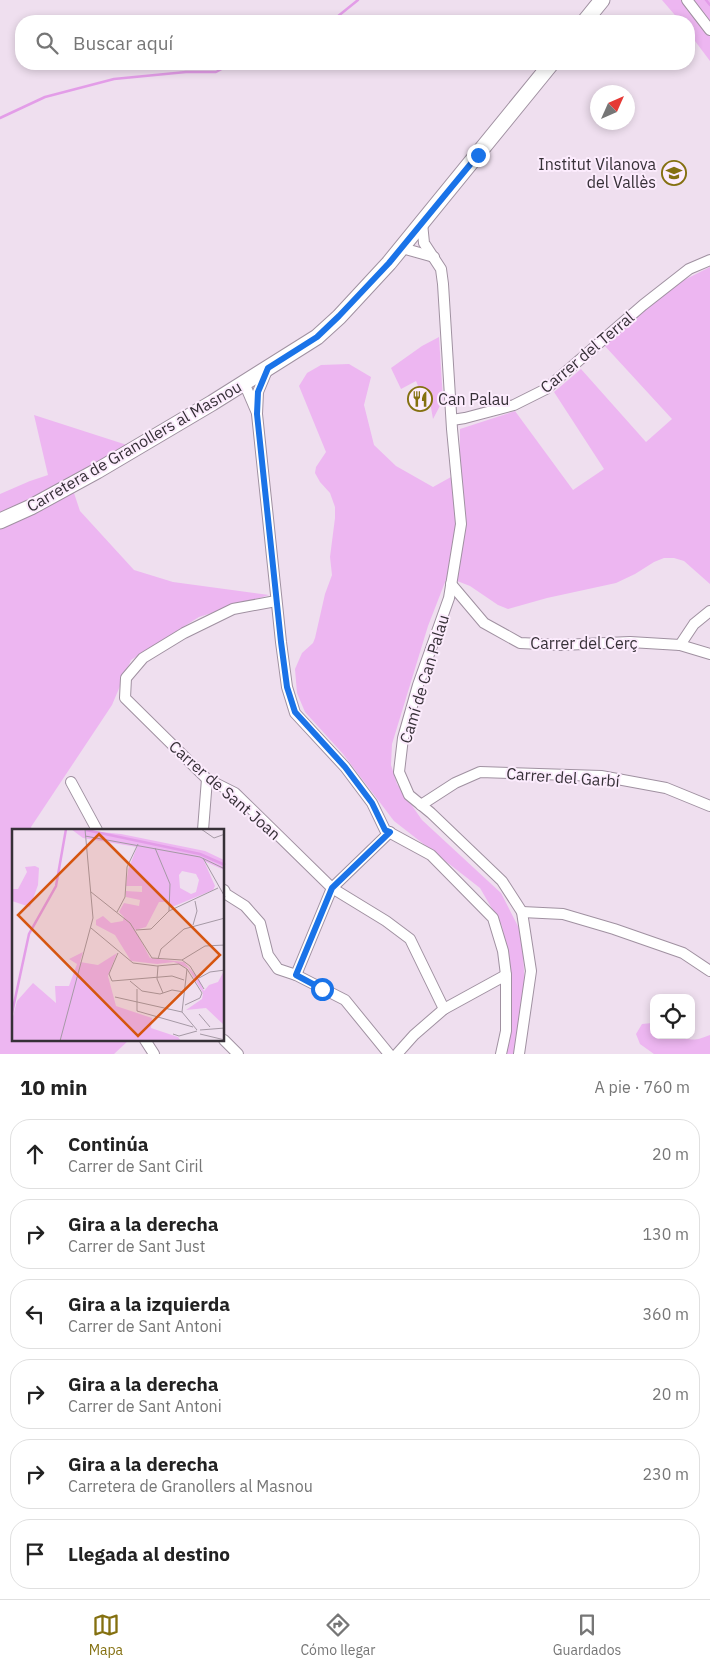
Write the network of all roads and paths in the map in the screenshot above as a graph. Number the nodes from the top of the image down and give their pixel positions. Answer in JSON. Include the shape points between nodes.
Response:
{"nodes":[{"id":1,"x":602,"y":0,"type":"edge"},
{"id":2,"x":687,"y":0,"type":"edge"},
{"id":3,"x":590,"y":15,"type":"edge"},
{"id":4,"x":710,"y":30,"type":"edge"},
{"id":5,"x":546,"y":70,"type":"edge"},
{"id":6,"x":422,"y":223,"type":"junction"},
{"id":7,"x":402,"y":248,"type":"junction"},
{"id":8,"x":434,"y":257,"type":"junction"},
{"id":9,"x":710,"y":260,"type":"edge"},
{"id":10,"x":268,"y":368,"type":"junction"},
{"id":11,"x":246,"y":382,"type":"junction"},
{"id":12,"x":258,"y":392,"type":"junction"},
{"id":13,"x":223,"y":396,"type":"junction"},
{"id":14,"x":251,"y":402,"type":"junction"},
{"id":15,"x":257,"y":414,"type":"junction"},
{"id":16,"x":452,"y":420,"type":"junction"},
{"id":17,"x":0,"y":521,"type":"edge"},
{"id":18,"x":451,"y":584,"type":"junction"},
{"id":19,"x":276,"y":601,"type":"junction"},
{"id":20,"x":710,"y":611,"type":"edge"},
{"id":21,"x":680,"y":645,"type":"junction"},
{"id":22,"x":710,"y":654,"type":"edge"},
{"id":23,"x":207,"y":779,"type":"junction"},
{"id":24,"x":71,"y":782,"type":"dead end"},
{"id":25,"x":421,"y":805,"type":"junction"},
{"id":26,"x":710,"y":806,"type":"edge"},
{"id":27,"x":96,"y":829,"type":"edge"},
{"id":28,"x":202,"y":829,"type":"edge"},
{"id":29,"x":390,"y":832,"type":"junction"},
{"id":30,"x":332,"y":888,"type":"junction"},
{"id":31,"x":225,"y":892,"type":"edge"},
{"id":32,"x":522,"y":912,"type":"junction"},
{"id":33,"x":710,"y":972,"type":"edge"},
{"id":34,"x":296,"y":975,"type":"junction"},
{"id":35,"x":506,"y":975,"type":"junction"},
{"id":36,"x":444,"y":1009,"type":"junction"},
{"id":37,"x":225,"y":1041,"type":"edge"},
{"id":38,"x":146,"y":1042,"type":"edge"},
{"id":39,"x":154,"y":1054,"type":"edge"},
{"id":40,"x":238,"y":1054,"type":"edge"},
{"id":41,"x":389,"y":1054,"type":"edge"},
{"id":42,"x":397,"y":1054,"type":"edge"},
{"id":43,"x":501,"y":1054,"type":"edge"},
{"id":44,"x":519,"y":1054,"type":"edge"}],
"edges":[{"from":1,"to":3,"type":"main road"},
{"from":2,"to":4,"type":"street"},
{"from":5,"to":6,"type":"main road","name":"Carretera de Granollers al Masnou"},
{"from":6,"to":7,"type":"main road","name":"Carretera de Granollers al Masnou"},
{"from":6,"to":8,"type":"street","name":"Camí de Can Palau","via":[[424,243]]},
{"from":7,"to":8,"type":"street"},
{"from":7,"to":10,"type":"main road","name":"Carretera de Granollers al Masnou","via":[[329,327]]},
{"from":8,"to":16,"type":"street","name":"Camí de Can Palau","via":[[441,269],[443,284]]},
{"from":9,"to":16,"type":"street","name":"Carrer del Terral","via":[[689,269],[643,305],[546,389],[514,405]]},
{"from":10,"to":11,"type":"main road","name":"Carretera de Granollers al Masnou"},
{"from":10,"to":12,"type":"street"},
{"from":11,"to":12,"type":"street"},
{"from":11,"to":13,"type":"main road","name":"Carretera de Granollers al Masnou"},
{"from":11,"to":14,"type":"street"},
{"from":12,"to":15,"type":"street"},
{"from":13,"to":14,"type":"street","via":[[236,395]]},
{"from":13,"to":17,"type":"main road","name":"Carretera de Granollers al Masnou","via":[[97,471]]},
{"from":14,"to":15,"type":"street"},
{"from":15,"to":19,"type":"street"},
{"from":16,"to":18,"type":"street","name":"Camí de Can Palau","via":[[461,524]]},
{"from":18,"to":21,"type":"street","name":"Carrer del Cerç","via":[[484,623],[520,643]]},
{"from":18,"to":25,"type":"street","name":"Camí de Can Palau","via":[[403,738],[399,772],[409,794]]},
{"from":19,"to":23,"type":"street","name":"Carrer de Sant Joan","via":[[232,609],[184,633],[143,658],[126,678],[125,698]]},
{"from":19,"to":29,"type":"street","via":[[287,687],[295,712],[345,767],[372,803],[385,830]]},
{"from":20,"to":21,"type":"street","via":[[694,624]]},
{"from":21,"to":22,"type":"street","name":"Carrer del Cerç"},
{"from":23,"to":28,"type":"street"},
{"from":23,"to":30,"type":"street","name":"Carrer de Sant Joan","via":[[235,794]]},
{"from":24,"to":27,"type":"street"},
{"from":25,"to":26,"type":"street","name":"Carrer del Garbí","via":[[455,782],[480,772],[601,776],[666,788]]},
{"from":25,"to":32,"type":"street","name":"Camí de Can Palau","via":[[502,881]]},
{"from":29,"to":30,"type":"street"},
{"from":29,"to":35,"type":"street","via":[[431,856],[493,918]]},
{"from":30,"to":34,"type":"street"},
{"from":30,"to":36,"type":"street","name":"Carrer de Sant Joan","via":[[410,939]]},
{"from":31,"to":34,"type":"street","via":[[245,906],[260,923],[268,955],[278,969]]},
{"from":32,"to":33,"type":"street","via":[[563,914],[614,929],[683,953]]},
{"from":32,"to":44,"type":"street","name":"Camí de Can Palau","via":[[531,972]]},
{"from":34,"to":41,"type":"street","via":[[345,1000]]},
{"from":35,"to":36,"type":"street"},
{"from":35,"to":43,"type":"street","via":[[506,1031]]},
{"from":36,"to":42,"type":"street"},
{"from":37,"to":40,"type":"street"},
{"from":38,"to":39,"type":"street"}]}
